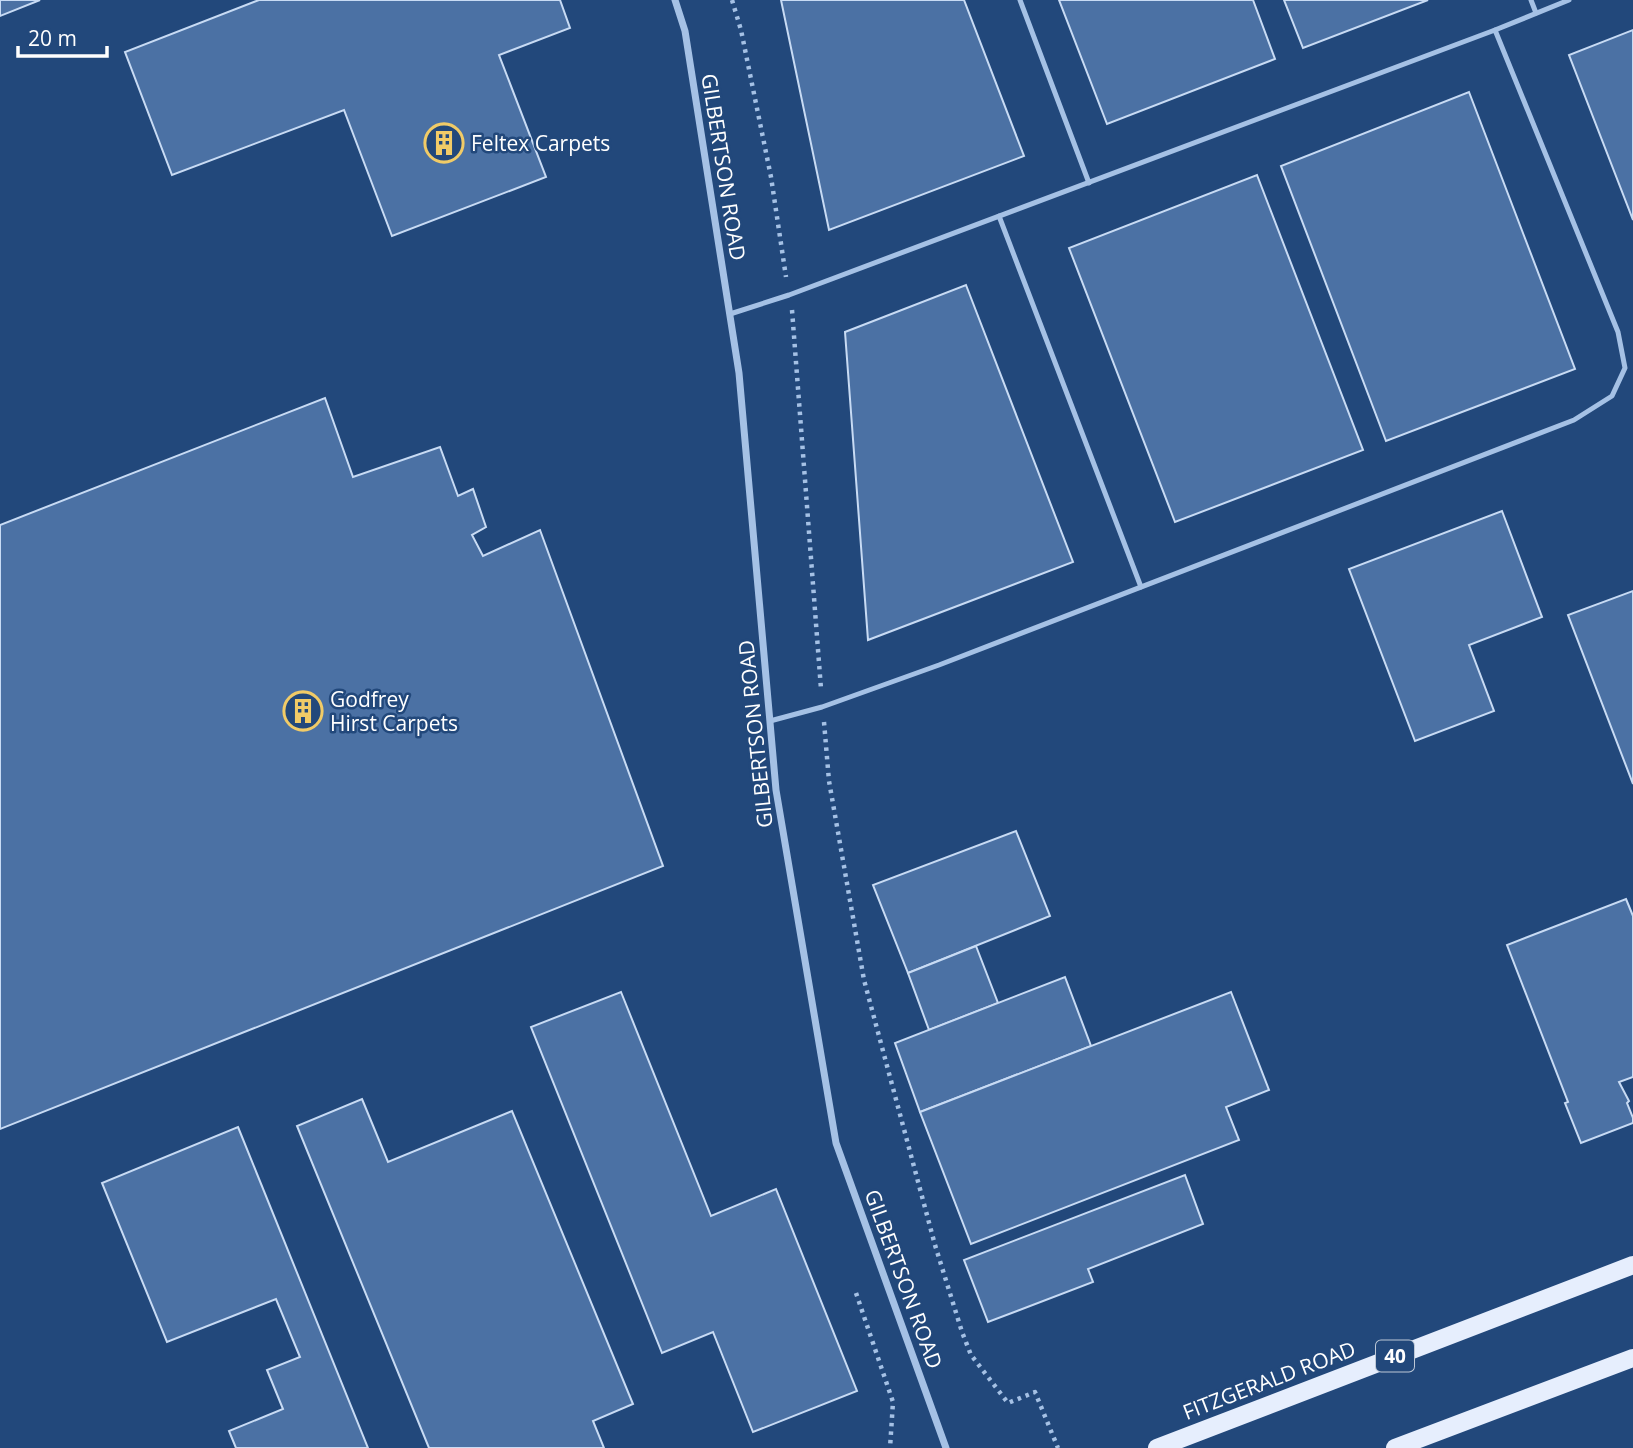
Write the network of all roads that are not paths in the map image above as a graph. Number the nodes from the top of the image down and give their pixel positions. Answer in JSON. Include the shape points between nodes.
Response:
{"nodes":[{"id":1,"x":675,"y":0,"type":"edge"},
{"id":2,"x":1020,"y":0,"type":"edge"},
{"id":3,"x":1531,"y":0,"type":"edge"},
{"id":4,"x":1569,"y":0,"type":"edge"},
{"id":5,"x":1536,"y":13,"type":"junction"},
{"id":6,"x":1494,"y":30,"type":"junction"},
{"id":7,"x":1089,"y":183,"type":"junction"},
{"id":8,"x":999,"y":216,"type":"junction"},
{"id":9,"x":730,"y":314,"type":"junction"},
{"id":10,"x":1141,"y":587,"type":"junction"},
{"id":11,"x":770,"y":721,"type":"junction"},
{"id":12,"x":1633,"y":1265,"type":"edge"},
{"id":13,"x":1633,"y":1358,"type":"edge"},
{"id":14,"x":946,"y":1448,"type":"edge"},
{"id":15,"x":1157,"y":1448,"type":"edge"},
{"id":16,"x":1395,"y":1448,"type":"edge"}],
"edges":[{"from":1,"to":9,"type":"street","name":"GILBERTSON ROAD","via":[[685,31]]},
{"from":2,"to":7,"type":"lane"},
{"from":3,"to":5,"type":"lane"},
{"from":4,"to":5,"type":"lane"},
{"from":5,"to":6,"type":"lane"},
{"from":6,"to":7,"type":"lane"},
{"from":6,"to":10,"type":"lane","via":[[1618,332],[1625,368],[1612,396],[1574,420]]},
{"from":7,"to":8,"type":"lane"},
{"from":8,"to":9,"type":"lane"},
{"from":8,"to":10,"type":"lane"},
{"from":9,"to":11,"type":"street","name":"GILBERTSON ROAD"},
{"from":10,"to":11,"type":"lane","via":[[939,665]]},
{"from":11,"to":14,"type":"street","name":"GILBERTSON ROAD","via":[[776,790],[836,1143]]},
{"from":12,"to":15,"type":"main road","name":"FITZGERALD ROAD","number":"40"},
{"from":13,"to":16,"type":"main road"}]}
